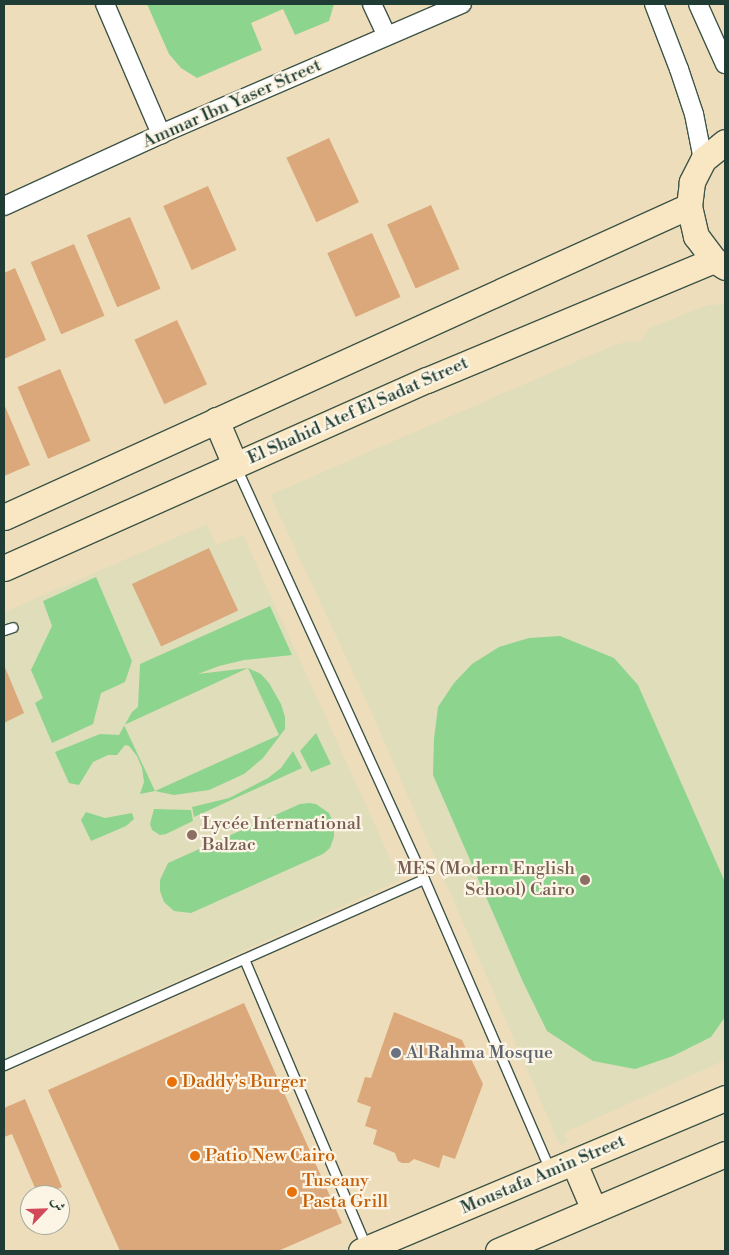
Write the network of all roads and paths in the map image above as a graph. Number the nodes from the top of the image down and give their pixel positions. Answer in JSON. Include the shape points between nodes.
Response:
{"nodes":[{"id":1,"x":105,"y":4,"type":"edge"},
{"id":2,"x":372,"y":4,"type":"edge"},
{"id":3,"x":462,"y":4,"type":"edge"},
{"id":4,"x":654,"y":4,"type":"edge"},
{"id":5,"x":698,"y":4,"type":"edge"},
{"id":6,"x":386,"y":36,"type":"junction"},
{"id":7,"x":725,"y":64,"type":"edge"},
{"id":8,"x":161,"y":134,"type":"junction"},
{"id":9,"x":725,"y":142,"type":"edge"},
{"id":10,"x":704,"y":160,"type":"junction"},
{"id":11,"x":4,"y":206,"type":"edge"},
{"id":12,"x":689,"y":206,"type":"junction"},
{"id":13,"x":720,"y":264,"type":"edge"},
{"id":14,"x":216,"y":420,"type":"junction"},
{"id":15,"x":235,"y":465,"type":"junction"},
{"id":16,"x":4,"y":517,"type":"edge"},
{"id":17,"x":4,"y":568,"type":"edge"},
{"id":18,"x":424,"y":879,"type":"junction"},
{"id":19,"x":244,"y":959,"type":"junction"},
{"id":20,"x":4,"y":1065,"type":"edge"},
{"id":21,"x":725,"y":1098,"type":"edge"},
{"id":22,"x":725,"y":1154,"type":"edge"},
{"id":23,"x":574,"y":1162,"type":"junction"},
{"id":24,"x":551,"y":1172,"type":"junction"},
{"id":25,"x":594,"y":1210,"type":"junction"},
{"id":26,"x":392,"y":1245,"type":"edge"},
{"id":27,"x":364,"y":1250,"type":"edge"},
{"id":28,"x":498,"y":1251,"type":"edge"}],
"edges":[{"from":1,"to":8,"type":"street"},
{"from":2,"to":6,"type":"street"},
{"from":3,"to":6,"type":"street","name":"Ammar Ibn Yaser Street"},
{"from":4,"to":10,"type":"street","via":[[694,114]]},
{"from":5,"to":7,"type":"street"},
{"from":6,"to":8,"type":"street","name":"Ammar Ibn Yaser Street"},
{"from":8,"to":11,"type":"street","name":"Ammar Ibn Yaser Street"},
{"from":9,"to":10,"type":"street"},
{"from":10,"to":12,"type":"street","via":[[692,182]]},
{"from":12,"to":13,"type":"street","via":[[696,236]]},
{"from":12,"to":14,"type":"street"},
{"from":13,"to":15,"type":"street","name":"El Shahid Atef El Sadat Street","via":[[436,376]]},
{"from":14,"to":15,"type":"street"},
{"from":14,"to":16,"type":"street"},
{"from":15,"to":17,"type":"street","name":"El Shahid Atef El Sadat Street"},
{"from":15,"to":18,"type":"lane"},
{"from":18,"to":19,"type":"lane"},
{"from":18,"to":24,"type":"lane"},
{"from":19,"to":20,"type":"lane"},
{"from":19,"to":27,"type":"lane"},
{"from":21,"to":23,"type":"street","name":"Moustafa Amin Street"},
{"from":22,"to":25,"type":"street"},
{"from":23,"to":24,"type":"street","name":"Moustafa Amin Street"},
{"from":23,"to":25,"type":"street"},
{"from":24,"to":26,"type":"street","name":"Moustafa Amin Street"},
{"from":25,"to":28,"type":"street"},
{"from":26,"to":27,"type":"street","name":"Moustafa Amin Street"}]}
